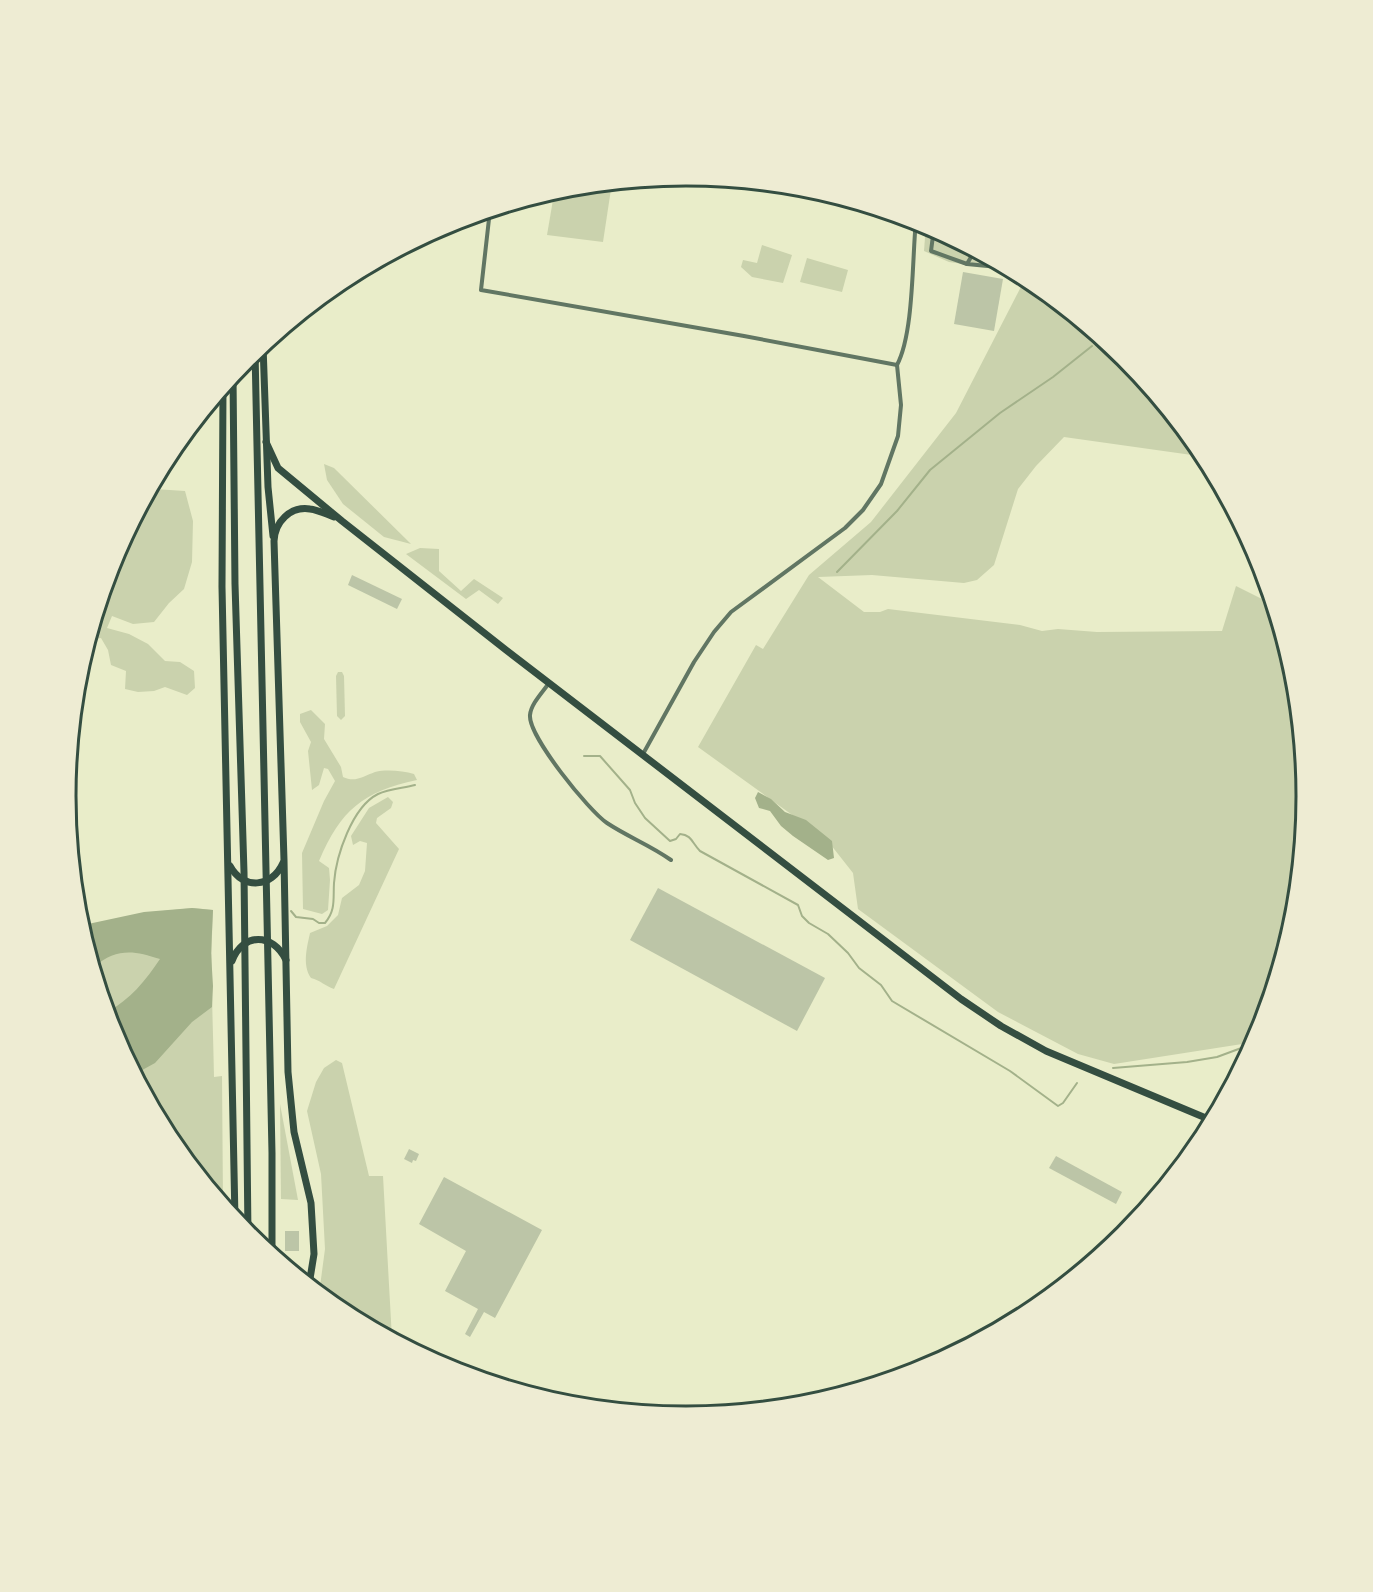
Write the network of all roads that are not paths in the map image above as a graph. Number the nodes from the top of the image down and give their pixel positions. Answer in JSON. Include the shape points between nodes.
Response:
{"nodes":[{"id":1,"x":489,"y":218,"type":"edge"},
{"id":2,"x":915,"y":230,"type":"edge"},
{"id":3,"x":933,"y":238,"type":"edge"},
{"id":4,"x":971,"y":257,"type":"edge"},
{"id":5,"x":967,"y":264,"type":"junction"},
{"id":6,"x":988,"y":266,"type":"edge"},
{"id":7,"x":263,"y":357,"type":"edge"},
{"id":8,"x":255,"y":365,"type":"edge"},
{"id":9,"x":897,"y":365,"type":"junction"},
{"id":10,"x":233,"y":388,"type":"edge"},
{"id":11,"x":223,"y":400,"type":"edge"},
{"id":12,"x":266,"y":442,"type":"junction"},
{"id":13,"x":342,"y":520,"type":"junction"},
{"id":14,"x":274,"y":541,"type":"junction"},
{"id":15,"x":549,"y":683,"type":"junction"},
{"id":16,"x":644,"y":754,"type":"junction"},
{"id":17,"x":285,"y":860,"type":"junction"},
{"id":18,"x":671,"y":860,"type":"dead end"},
{"id":19,"x":228,"y":864,"type":"junction"},
{"id":20,"x":287,"y":962,"type":"junction"},
{"id":21,"x":231,"y":964,"type":"junction"},
{"id":22,"x":1205,"y":1118,"type":"edge"},
{"id":23,"x":235,"y":1205,"type":"edge"},
{"id":24,"x":248,"y":1219,"type":"edge"},
{"id":25,"x":272,"y":1243,"type":"edge"},
{"id":26,"x":310,"y":1276,"type":"edge"}],
"edges":[{"from":1,"to":9,"type":"street","via":[[481,290]]},
{"from":2,"to":9,"type":"street","via":[[908,328]]},
{"from":3,"to":5,"type":"street","via":[[931,251]]},
{"from":4,"to":5,"type":"street"},
{"from":5,"to":6,"type":"street"},
{"from":7,"to":12,"type":"main road"},
{"from":8,"to":25,"type":"main road"},
{"from":9,"to":16,"type":"street","via":[[901,405],[898,435],[881,484],[845,528],[731,612],[694,662]]},
{"from":10,"to":24,"type":"main road"},
{"from":11,"to":19,"type":"main road"},
{"from":12,"to":13,"type":"main road","via":[[278,468]]},
{"from":12,"to":14,"type":"main road"},
{"from":13,"to":14,"type":"main road","via":[[314,510],[297,510],[278,524]]},
{"from":13,"to":15,"type":"main road"},
{"from":14,"to":17,"type":"main road"},
{"from":15,"to":16,"type":"main road"},
{"from":15,"to":18,"type":"street","via":[[530,716],[539,741],[588,807],[607,823]]},
{"from":16,"to":22,"type":"main road","via":[[1001,1026],[1046,1051]]},
{"from":17,"to":19,"type":"main road","via":[[274,876],[257,884],[239,878]]},
{"from":17,"to":20,"type":"main road"},
{"from":19,"to":21,"type":"main road"},
{"from":20,"to":21,"type":"main road","via":[[276,945],[258,940],[241,946]]},
{"from":20,"to":26,"type":"main road","via":[[291,1110],[311,1203],[314,1254]]},
{"from":21,"to":23,"type":"main road"}]}
